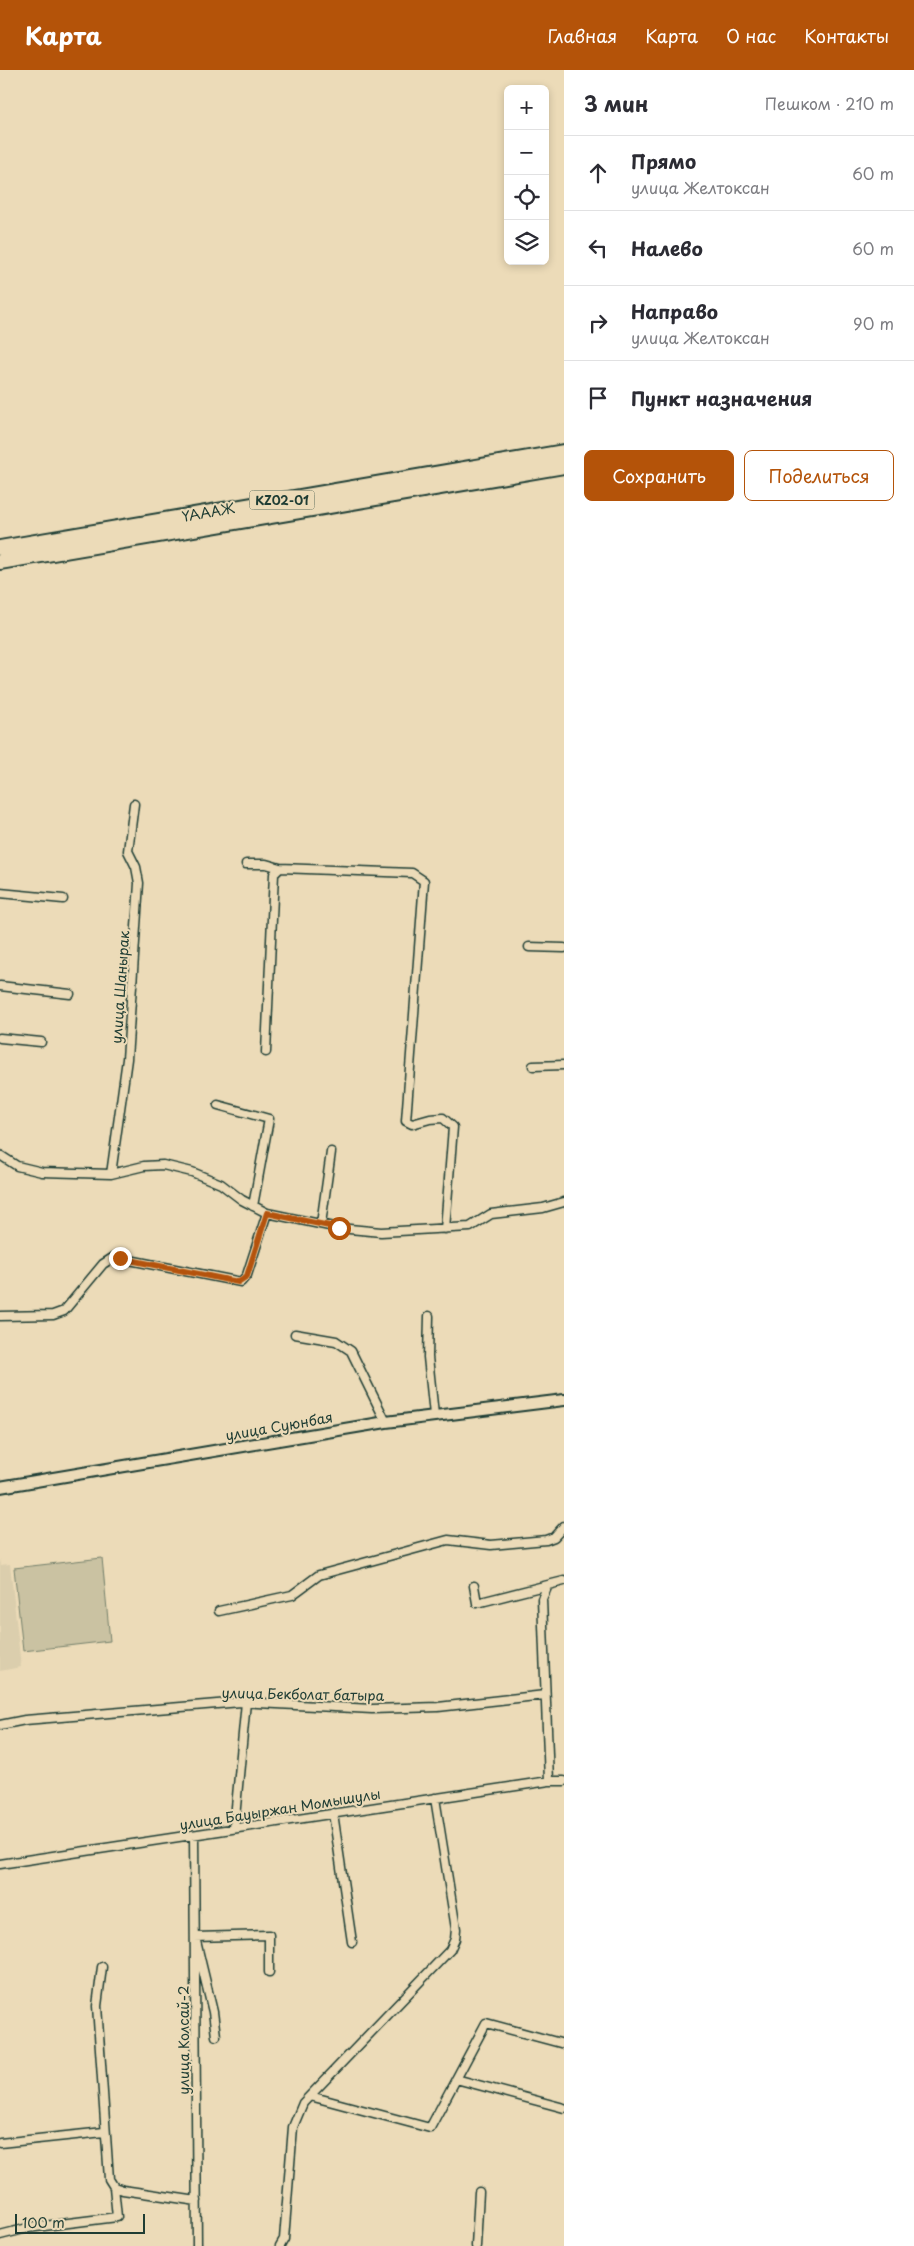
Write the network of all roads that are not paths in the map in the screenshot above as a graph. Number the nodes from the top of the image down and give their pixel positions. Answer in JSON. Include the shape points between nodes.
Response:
{"nodes":[{"id":1,"x":564,"y":452,"type":"edge"},
{"id":2,"x":564,"y":466,"type":"edge"},
{"id":3,"x":0,"y":548,"type":"edge"},
{"id":4,"x":0,"y":562,"type":"edge"},
{"id":5,"x":134,"y":804,"type":"dead end"},
{"id":6,"x":246,"y":864,"type":"dead end"},
{"id":7,"x":280,"y":868,"type":"junction"},
{"id":8,"x":0,"y":893,"type":"edge"},
{"id":9,"x":63,"y":899,"type":"dead end"},
{"id":10,"x":529,"y":947,"type":"dead end"},
{"id":11,"x":564,"y":948,"type":"edge"},
{"id":12,"x":0,"y":986,"type":"edge"},
{"id":13,"x":70,"y":994,"type":"dead end"},
{"id":14,"x":0,"y":1038,"type":"edge"},
{"id":15,"x":41,"y":1042,"type":"dead end"},
{"id":16,"x":266,"y":1052,"type":"dead end"},
{"id":17,"x":564,"y":1065,"type":"edge"},
{"id":18,"x":533,"y":1066,"type":"dead end"},
{"id":19,"x":218,"y":1105,"type":"dead end"},
{"id":20,"x":332,"y":1152,"type":"dead end"},
{"id":21,"x":0,"y":1155,"type":"edge"},
{"id":22,"x":111,"y":1174,"type":"junction"},
{"id":23,"x":564,"y":1202,"type":"edge"},
{"id":24,"x":253,"y":1206,"type":"junction"},
{"id":25,"x":267,"y":1213,"type":"junction"},
{"id":26,"x":321,"y":1224,"type":"junction"},
{"id":27,"x":445,"y":1229,"type":"junction"},
{"id":28,"x":0,"y":1316,"type":"edge"},
{"id":29,"x":429,"y":1316,"type":"dead end"},
{"id":30,"x":295,"y":1334,"type":"dead end"},
{"id":31,"x":564,"y":1400,"type":"edge"},
{"id":32,"x":434,"y":1415,"type":"junction"},
{"id":33,"x":386,"y":1422,"type":"junction"},
{"id":34,"x":0,"y":1486,"type":"edge"},
{"id":35,"x":564,"y":1526,"type":"edge"},
{"id":36,"x":564,"y":1581,"type":"edge"},
{"id":37,"x":548,"y":1585,"type":"junction"},
{"id":38,"x":474,"y":1586,"type":"dead end"},
{"id":39,"x":219,"y":1611,"type":"dead end"},
{"id":40,"x":545,"y":1695,"type":"junction"},
{"id":41,"x":246,"y":1702,"type":"junction"},
{"id":42,"x":0,"y":1725,"type":"edge"},
{"id":43,"x":549,"y":1780,"type":"junction"},
{"id":44,"x":564,"y":1781,"type":"edge"},
{"id":45,"x":435,"y":1798,"type":"junction"},
{"id":46,"x":333,"y":1814,"type":"junction"},
{"id":47,"x":234,"y":1828,"type":"junction"},
{"id":48,"x":194,"y":1835,"type":"junction"},
{"id":49,"x":0,"y":1864,"type":"edge"},
{"id":50,"x":195,"y":1937,"type":"junction"},
{"id":51,"x":352,"y":1942,"type":"dead end"},
{"id":52,"x":102,"y":1967,"type":"dead end"},
{"id":53,"x":269,"y":1972,"type":"dead end"},
{"id":54,"x":216,"y":2036,"type":"dead end"},
{"id":55,"x":564,"y":2044,"type":"edge"},
{"id":56,"x":456,"y":2079,"type":"junction"},
{"id":57,"x":310,"y":2096,"type":"junction"},
{"id":58,"x":564,"y":2108,"type":"edge"},
{"id":59,"x":104,"y":2132,"type":"junction"},
{"id":60,"x":0,"y":2143,"type":"edge"},
{"id":61,"x":114,"y":2187,"type":"junction"},
{"id":62,"x":479,"y":2192,"type":"dead end"},
{"id":63,"x":198,"y":2201,"type":"junction"},
{"id":64,"x":0,"y":2235,"type":"edge"},
{"id":65,"x":197,"y":2246,"type":"edge"},
{"id":66,"x":280,"y":2246,"type":"edge"},
{"id":67,"x":476,"y":2246,"type":"edge"}],
"edges":[{"from":1,"to":3,"type":"highway","name":"ҮАААЖ","number":"KZ02-01"},
{"from":2,"to":4,"type":"highway","name":"ҮАААЖ","number":"KZ02-01"},
{"from":5,"to":22,"type":"street","name":"улица Шанырак","via":[[128,851],[140,883],[127,1059]]},
{"from":6,"to":7,"type":"street"},
{"from":7,"to":16,"type":"street","via":[[274,874]]},
{"from":7,"to":27,"type":"street","via":[[412,873],[424,881],[406,1121],[412,1124],[443,1118],[452,1127]]},
{"from":8,"to":9,"type":"street"},
{"from":10,"to":11,"type":"street"},
{"from":12,"to":13,"type":"street"},
{"from":14,"to":15,"type":"street"},
{"from":17,"to":18,"type":"street"},
{"from":19,"to":24,"type":"street","via":[[269,1119]]},
{"from":20,"to":26,"type":"street"},
{"from":21,"to":22,"type":"street","via":[[17,1166],[42,1172]]},
{"from":22,"to":24,"type":"street","via":[[163,1165],[221,1184]]},
{"from":23,"to":27,"type":"street","via":[[491,1214],[470,1227]]},
{"from":24,"to":25,"type":"street"},
{"from":25,"to":26,"type":"street"},
{"from":25,"to":28,"type":"street","via":[[247,1276],[241,1282],[114,1257],[104,1264],[64,1312]]},
{"from":26,"to":27,"type":"street","via":[[381,1232]]},
{"from":29,"to":32,"type":"street","via":[[428,1357]]},
{"from":30,"to":33,"type":"street","via":[[336,1341],[351,1351]]},
{"from":31,"to":32,"type":"main road","name":"улица Суюнбая"},
{"from":32,"to":33,"type":"main road","name":"улица Суюнбая"},
{"from":33,"to":34,"type":"main road","name":"улица Суюнбая"},
{"from":35,"to":39,"type":"street","via":[[554,1537],[546,1540],[491,1545],[448,1540],[319,1575],[292,1595]]},
{"from":36,"to":37,"type":"street"},
{"from":37,"to":38,"type":"street","via":[[477,1603]]},
{"from":37,"to":40,"type":"street","via":[[542,1599]]},
{"from":40,"to":41,"type":"street","name":"улица Бекболат батыра","via":[[438,1707],[372,1709]]},
{"from":40,"to":43,"type":"street"},
{"from":41,"to":42,"type":"street","name":"улица Бекболат батыра","via":[[25,1720]]},
{"from":41,"to":47,"type":"street"},
{"from":43,"to":44,"type":"street","name":"улица Бауыржан Момышулы"},
{"from":43,"to":45,"type":"street","name":"улица Бауыржан Момышулы"},
{"from":45,"to":46,"type":"street","name":"улица Бауыржан Момышулы"},
{"from":45,"to":57,"type":"street","via":[[455,1939],[450,1950]]},
{"from":46,"to":47,"type":"street","name":"улица Бауыржан Момышулы"},
{"from":46,"to":51,"type":"street"},
{"from":47,"to":48,"type":"street","name":"улица Бауыржан Момышулы"},
{"from":48,"to":49,"type":"street","name":"улица Бауыржан Момышулы"},
{"from":48,"to":50,"type":"street","name":"улица Колсай-2"},
{"from":50,"to":53,"type":"street","via":[[269,1935]]},
{"from":50,"to":54,"type":"street"},
{"from":50,"to":63,"type":"street","name":"улица Колсай-2"},
{"from":52,"to":59,"type":"street","via":[[96,2006]]},
{"from":55,"to":56,"type":"street","via":[[486,2022]]},
{"from":56,"to":57,"type":"street","via":[[430,2128]]},
{"from":56,"to":58,"type":"street"},
{"from":57,"to":66,"type":"street","via":[[303,2102],[293,2127],[284,2239]]},
{"from":59,"to":60,"type":"street"},
{"from":59,"to":61,"type":"street","via":[[109,2179]]},
{"from":61,"to":63,"type":"street"},
{"from":61,"to":64,"type":"street","via":[[117,2217],[28,2228]]},
{"from":62,"to":67,"type":"street"},
{"from":63,"to":65,"type":"street","name":"улица Колсай-2"}]}
